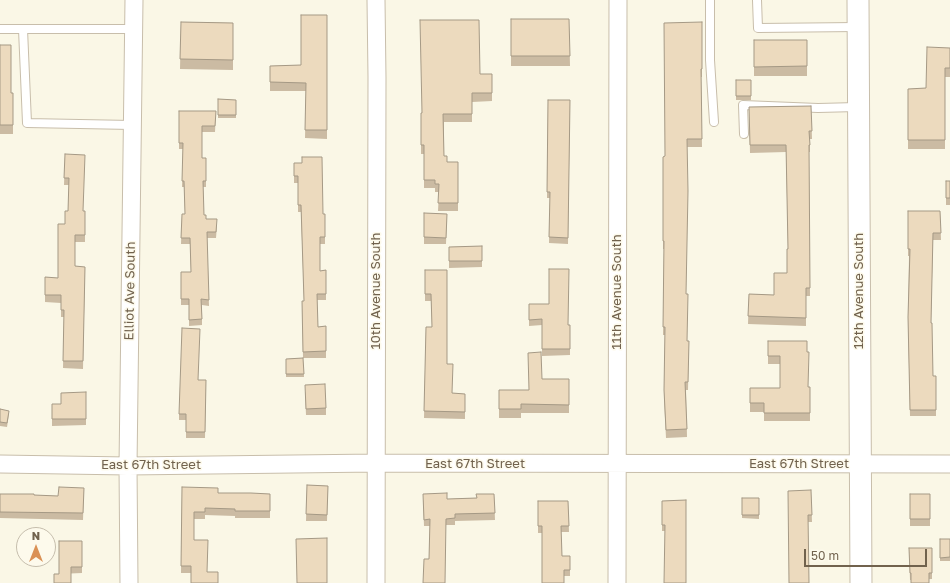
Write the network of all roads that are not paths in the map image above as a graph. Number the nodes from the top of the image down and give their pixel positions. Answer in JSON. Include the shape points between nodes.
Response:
{"nodes":[{"id":1,"x":134,"y":0,"type":"edge"},
{"id":2,"x":376,"y":0,"type":"edge"},
{"id":3,"x":618,"y":0,"type":"edge"},
{"id":4,"x":710,"y":0,"type":"edge"},
{"id":5,"x":757,"y":0,"type":"edge"},
{"id":6,"x":858,"y":0,"type":"edge"},
{"id":7,"x":858,"y":27,"type":"junction"},
{"id":8,"x":0,"y":29,"type":"edge"},
{"id":9,"x":23,"y":29,"type":"junction"},
{"id":10,"x":133,"y":29,"type":"junction"},
{"id":11,"x":858,"y":107,"type":"junction"},
{"id":12,"x":714,"y":122,"type":"dead end"},
{"id":13,"x":132,"y":124,"type":"junction"},
{"id":14,"x":744,"y":134,"type":"dead end"},
{"id":15,"x":376,"y":463,"type":"junction"},
{"id":16,"x":0,"y":464,"type":"edge"},
{"id":17,"x":617,"y":464,"type":"junction"},
{"id":18,"x":860,"y":464,"type":"junction"},
{"id":19,"x":950,"y":464,"type":"edge"},
{"id":20,"x":128,"y":466,"type":"junction"},
{"id":21,"x":129,"y":583,"type":"edge"},
{"id":22,"x":376,"y":583,"type":"edge"},
{"id":23,"x":617,"y":583,"type":"edge"},
{"id":24,"x":861,"y":583,"type":"edge"}],
"edges":[{"from":1,"to":10,"type":"street","name":"Elliot Ave South"},
{"from":2,"to":15,"type":"street","name":"10th Avenue South"},
{"from":3,"to":17,"type":"street","name":"11th Avenue South"},
{"from":4,"to":12,"type":"lane"},
{"from":5,"to":7,"type":"lane","via":[[758,28]]},
{"from":6,"to":7,"type":"street","name":"12th Avenue South"},
{"from":7,"to":11,"type":"street","name":"12th Avenue South"},
{"from":8,"to":9,"type":"lane"},
{"from":9,"to":10,"type":"lane"},
{"from":9,"to":13,"type":"lane","via":[[27,123]]},
{"from":10,"to":13,"type":"street","name":"Elliot Ave South"},
{"from":11,"to":14,"type":"lane","via":[[743,105]]},
{"from":11,"to":18,"type":"street","name":"12th Avenue South"},
{"from":13,"to":20,"type":"street","name":"Elliot Ave South"},
{"from":15,"to":17,"type":"street","name":"East 67th Street"},
{"from":15,"to":20,"type":"street","name":"East 67th Street"},
{"from":15,"to":22,"type":"street","name":"10th Avenue South"},
{"from":16,"to":20,"type":"street","name":"East 67th Street"},
{"from":17,"to":18,"type":"street","name":"East 67th Street"},
{"from":17,"to":23,"type":"street","name":"11th Avenue South"},
{"from":18,"to":19,"type":"street","name":"East 67th Street"},
{"from":18,"to":24,"type":"street","name":"12th Avenue South"},
{"from":20,"to":21,"type":"street","name":"Elliot Ave South"}]}
